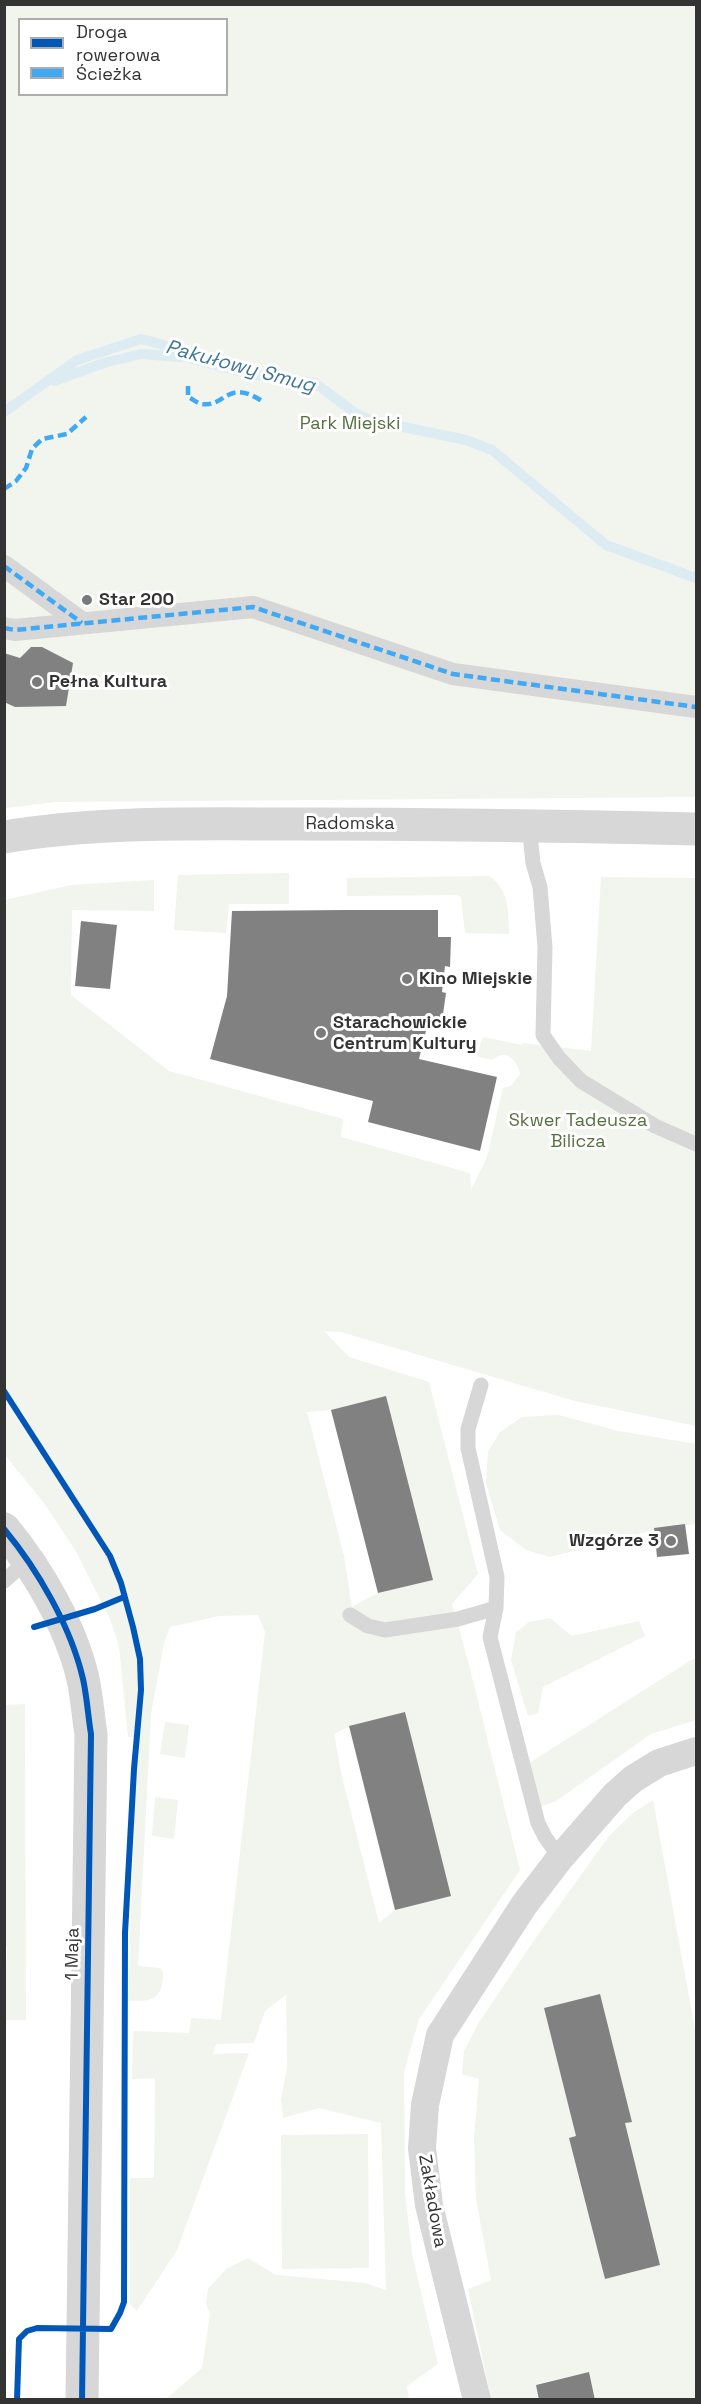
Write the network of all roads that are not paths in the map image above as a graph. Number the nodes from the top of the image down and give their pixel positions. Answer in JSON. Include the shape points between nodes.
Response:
{"nodes":[{"id":1,"x":4,"y":567,"type":"edge"},
{"id":2,"x":82,"y":623,"type":"junction"},
{"id":3,"x":4,"y":628,"type":"edge"},
{"id":4,"x":696,"y":707,"type":"edge"},
{"id":5,"x":529,"y":825,"type":"junction"},
{"id":6,"x":696,"y":829,"type":"edge"},
{"id":7,"x":4,"y":837,"type":"edge"},
{"id":8,"x":696,"y":1144,"type":"edge"},
{"id":9,"x":481,"y":1385,"type":"dead end"},
{"id":10,"x":4,"y":1529,"type":"edge"},
{"id":11,"x":29,"y":1559,"type":"junction"},
{"id":12,"x":4,"y":1581,"type":"edge"},
{"id":13,"x":495,"y":1608,"type":"junction"},
{"id":14,"x":350,"y":1616,"type":"dead end"},
{"id":15,"x":696,"y":1751,"type":"edge"},
{"id":16,"x":560,"y":1858,"type":"junction"},
{"id":17,"x":82,"y":2400,"type":"edge"},
{"id":18,"x":477,"y":2400,"type":"edge"}],
"edges":[{"from":1,"to":2,"type":"street"},
{"from":2,"to":3,"type":"street"},
{"from":2,"to":4,"type":"street","via":[[253,607],[453,674]]},
{"from":5,"to":6,"type":"street","name":"Radomska"},
{"from":5,"to":7,"type":"street","name":"Radomska","via":[[164,824]]},
{"from":5,"to":8,"type":"lane","via":[[545,947],[543,1035],[581,1081],[655,1126]]},
{"from":9,"to":13,"type":"lane","via":[[468,1429],[468,1448],[496,1577]]},
{"from":10,"to":11,"type":"street","name":"1 Maja"},
{"from":11,"to":12,"type":"lane"},
{"from":11,"to":17,"type":"street","name":"1 Maja","via":[[70,1638],[83,1679],[91,1734]]},
{"from":13,"to":14,"type":"lane","via":[[458,1619],[385,1630]]},
{"from":13,"to":16,"type":"lane","via":[[490,1637],[517,1747],[538,1823]]},
{"from":15,"to":16,"type":"street","name":"Zakładowa","via":[[659,1763],[633,1779]]},
{"from":16,"to":18,"type":"street","name":"Zakładowa","via":[[524,1905],[440,2035],[425,2105],[422,2148],[429,2205]]}]}
